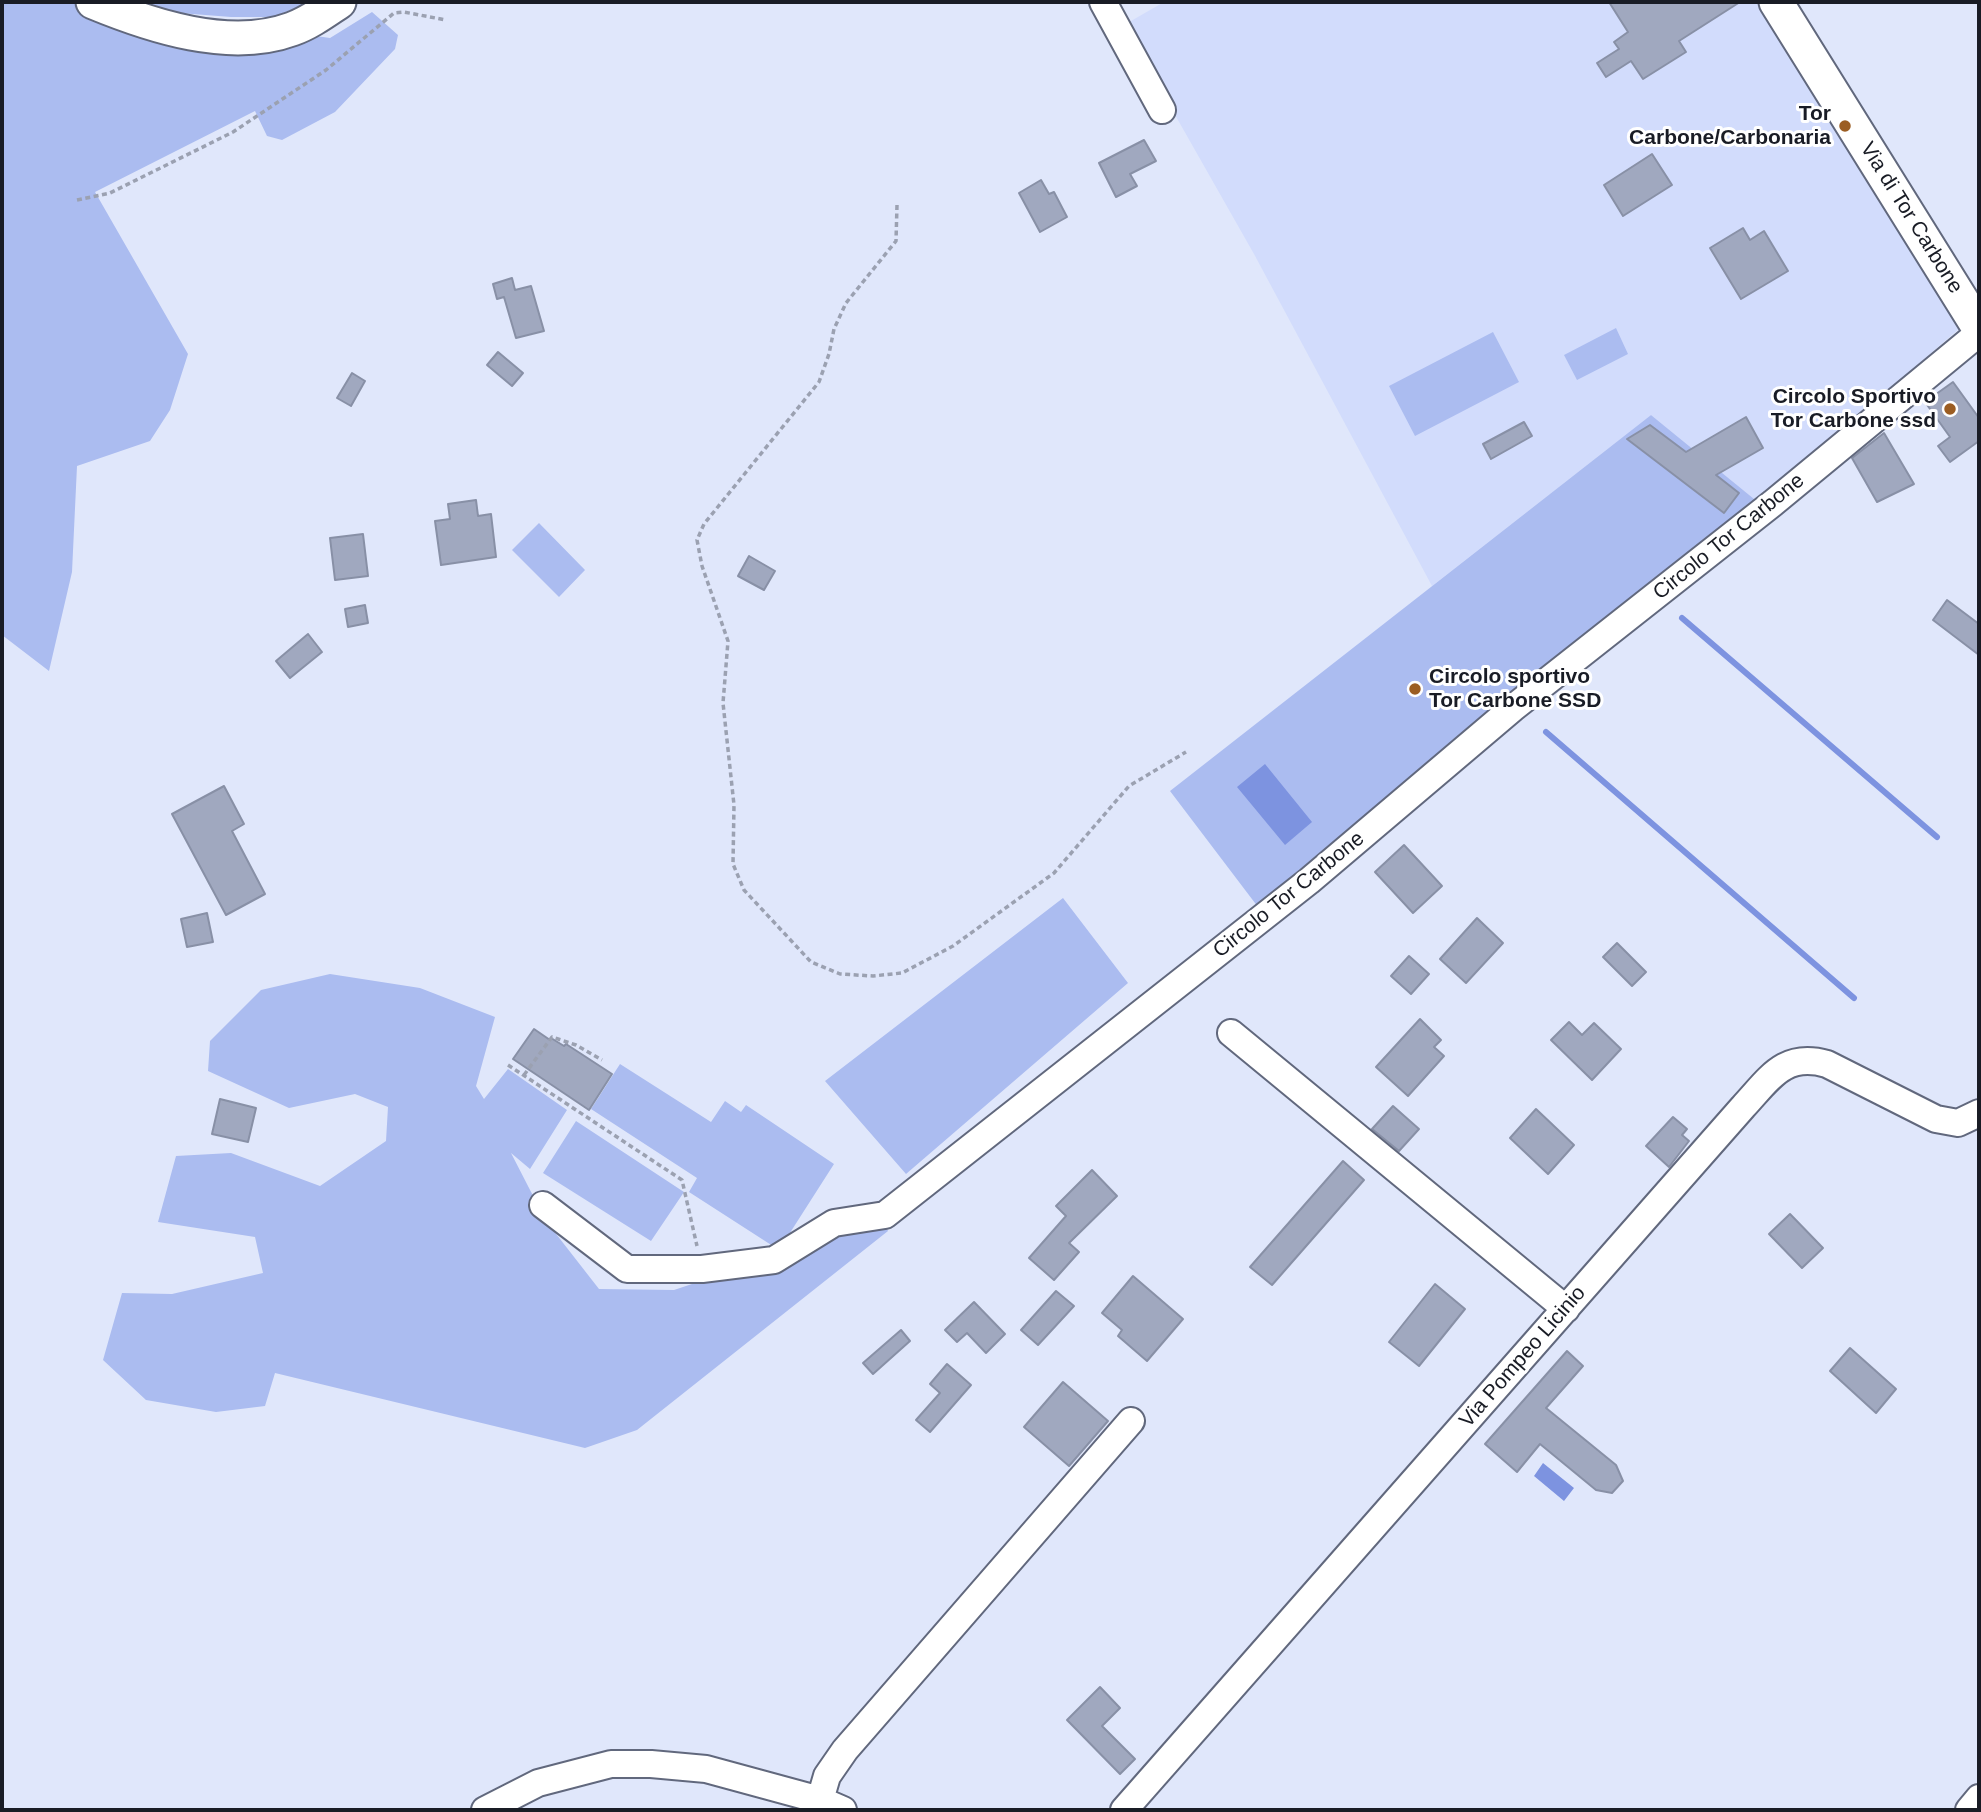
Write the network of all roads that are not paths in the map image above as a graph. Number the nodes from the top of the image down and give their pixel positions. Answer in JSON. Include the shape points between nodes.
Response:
{"nodes":[{"id":1,"x":93,"y":2,"type":"edge"},
{"id":2,"x":339,"y":2,"type":"edge"},
{"id":3,"x":1103,"y":2,"type":"edge"},
{"id":4,"x":1776,"y":2,"type":"edge"},
{"id":5,"x":1162,"y":110,"type":"dead end"},
{"id":6,"x":1979,"y":330,"type":"edge"},
{"id":7,"x":1231,"y":1033,"type":"dead end"},
{"id":8,"x":1979,"y":1113,"type":"edge"},
{"id":9,"x":543,"y":1205,"type":"dead end"},
{"id":10,"x":1566,"y":1309,"type":"junction"},
{"id":11,"x":1131,"y":1421,"type":"dead end"},
{"id":12,"x":1979,"y":1798,"type":"edge"},
{"id":13,"x":831,"y":1805,"type":"edge"},
{"id":14,"x":485,"y":1810,"type":"edge"},
{"id":15,"x":1124,"y":1810,"type":"edge"},
{"id":16,"x":1969,"y":1810,"type":"edge"}],
"edges":[{"from":1,"to":2,"type":"main road","via":[[161,27],[234,37],[283,32]]},
{"from":3,"to":5,"type":"street"},
{"from":4,"to":6,"type":"main road","name":"Via di Tor Carbone"},
{"from":6,"to":9,"type":"street","name":"Circolo Tor Carbone","via":[[1773,503],[1513,708],[1308,881],[885,1214],[834,1223],[774,1260],[702,1269],[627,1269]]},
{"from":7,"to":10,"type":"street"},
{"from":8,"to":10,"type":"street","name":"Via Pompeo Licinio","via":[[1958,1123],[1936,1119],[1827,1064],[1798,1060],[1784,1065]]},
{"from":10,"to":15,"type":"street","name":"Via Pompeo Licinio"},
{"from":11,"to":13,"type":"street","via":[[845,1750],[827,1776]]},
{"from":12,"to":16,"type":"street"},
{"from":13,"to":14,"type":"street","via":[[706,1769],[611,1764],[538,1783]]}]}
